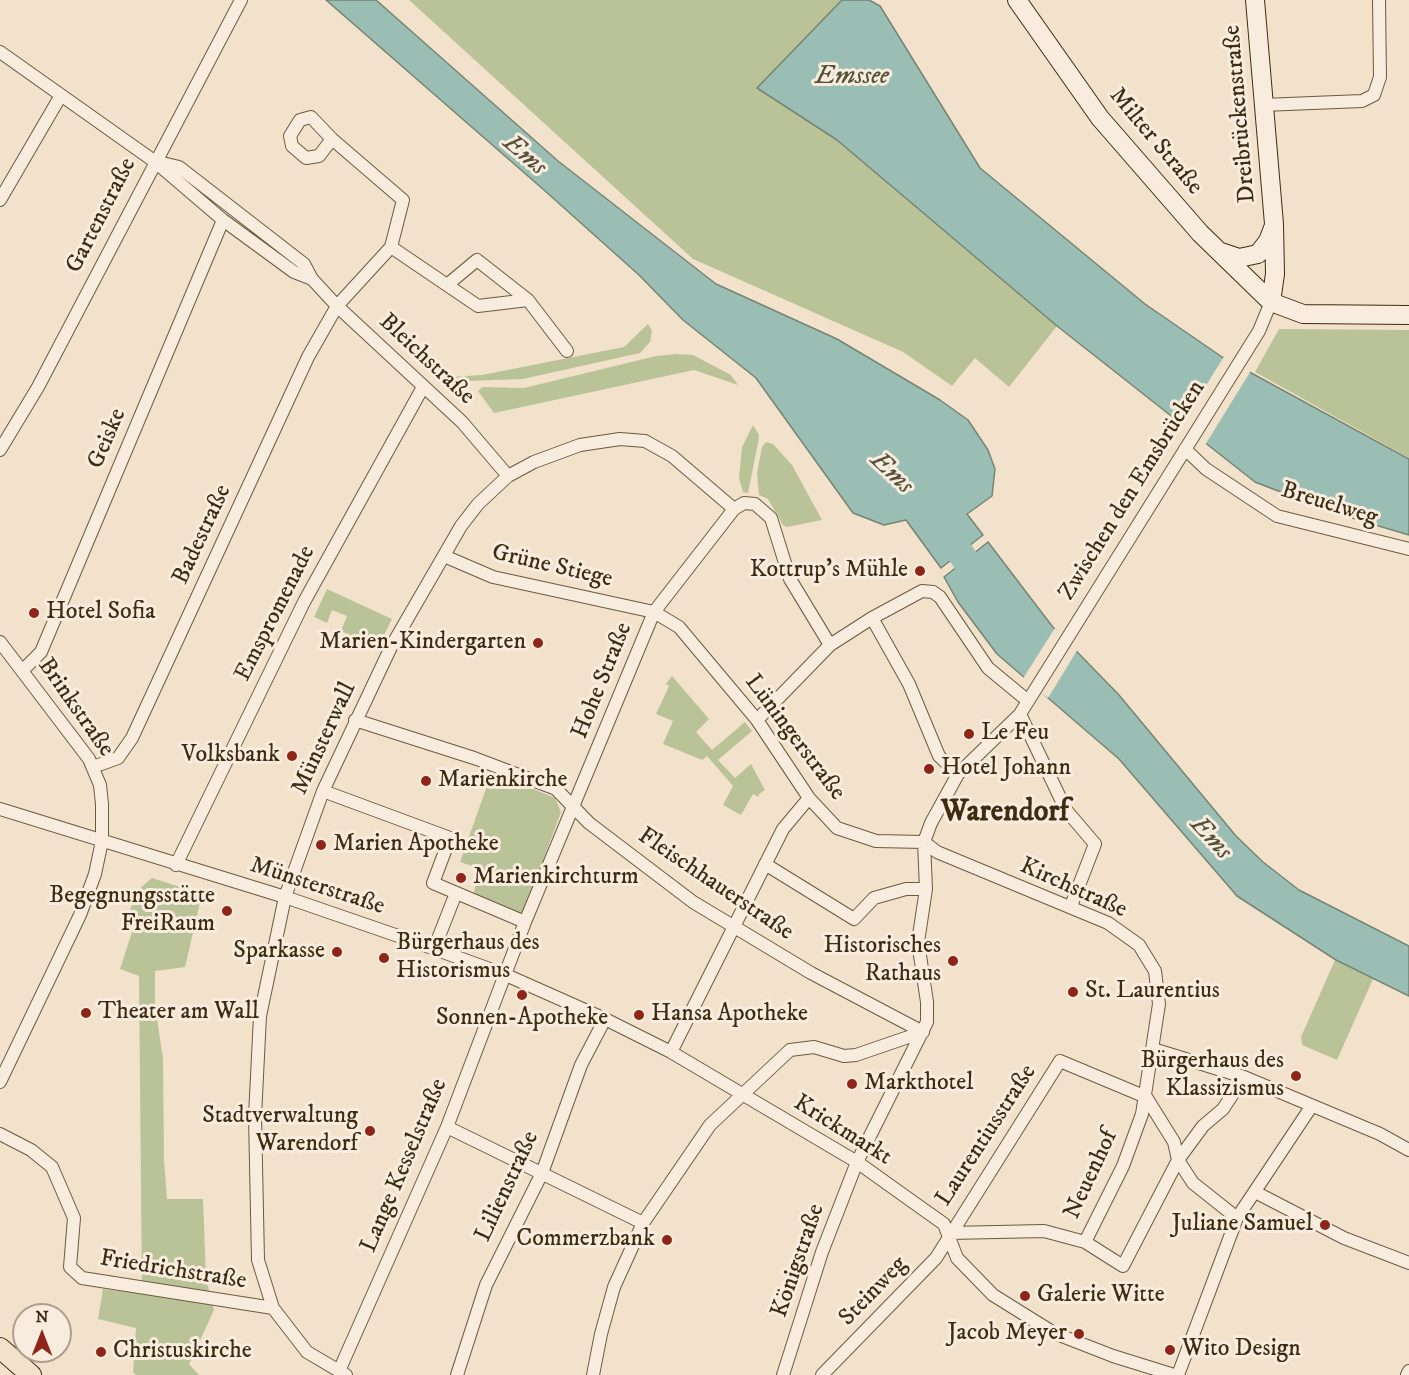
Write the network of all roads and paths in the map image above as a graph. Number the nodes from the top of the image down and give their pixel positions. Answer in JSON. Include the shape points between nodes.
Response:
{"nodes":[{"id":1,"x":241,"y":0,"type":"edge"},
{"id":2,"x":1017,"y":0,"type":"edge"},
{"id":3,"x":1255,"y":0,"type":"edge"},
{"id":4,"x":1380,"y":0,"type":"edge"},
{"id":5,"x":0,"y":52,"type":"edge"},
{"id":6,"x":60,"y":97,"type":"junction"},
{"id":7,"x":1263,"y":105,"type":"junction"},
{"id":8,"x":332,"y":139,"type":"dead end"},
{"id":9,"x":154,"y":161,"type":"junction"},
{"id":10,"x":0,"y":200,"type":"edge"},
{"id":11,"x":223,"y":220,"type":"junction"},
{"id":12,"x":1274,"y":224,"type":"junction"},
{"id":13,"x":391,"y":246,"type":"junction"},
{"id":14,"x":1221,"y":252,"type":"junction"},
{"id":15,"x":312,"y":279,"type":"junction"},
{"id":16,"x":447,"y":285,"type":"junction"},
{"id":17,"x":528,"y":300,"type":"junction"},
{"id":18,"x":1271,"y":302,"type":"junction"},
{"id":19,"x":337,"y":306,"type":"junction"},
{"id":20,"x":1409,"y":315,"type":"edge"},
{"id":21,"x":567,"y":351,"type":"dead end"},
{"id":22,"x":423,"y":387,"type":"junction"},
{"id":23,"x":1185,"y":449,"type":"junction"},
{"id":24,"x":0,"y":450,"type":"edge"},
{"id":25,"x":508,"y":476,"type":"junction"},
{"id":26,"x":734,"y":509,"type":"junction"},
{"id":27,"x":1409,"y":549,"type":"edge"},
{"id":28,"x":444,"y":556,"type":"junction"},
{"id":29,"x":654,"y":612,"type":"junction"},
{"id":30,"x":872,"y":618,"type":"junction"},
{"id":31,"x":0,"y":642,"type":"edge"},
{"id":32,"x":830,"y":645,"type":"junction"},
{"id":33,"x":23,"y":670,"type":"junction"},
{"id":34,"x":1032,"y":696,"type":"junction"},
{"id":35,"x":1020,"y":714,"type":"junction"},
{"id":36,"x":355,"y":720,"type":"junction"},
{"id":37,"x":757,"y":720,"type":"junction"},
{"id":38,"x":93,"y":767,"type":"junction"},
{"id":39,"x":958,"y":774,"type":"junction"},
{"id":40,"x":323,"y":791,"type":"junction"},
{"id":41,"x":809,"y":798,"type":"junction"},
{"id":42,"x":574,"y":807,"type":"junction"},
{"id":43,"x":0,"y":809,"type":"edge"},
{"id":44,"x":102,"y":841,"type":"junction"},
{"id":45,"x":924,"y":842,"type":"junction"},
{"id":46,"x":765,"y":864,"type":"junction"},
{"id":47,"x":176,"y":865,"type":"junction"},
{"id":48,"x":926,"y":889,"type":"junction"},
{"id":49,"x":456,"y":893,"type":"junction"},
{"id":50,"x":285,"y":897,"type":"junction"},
{"id":51,"x":1071,"y":906,"type":"junction"},
{"id":52,"x":525,"y":922,"type":"junction"},
{"id":53,"x":732,"y":927,"type":"junction"},
{"id":54,"x":434,"y":949,"type":"junction"},
{"id":55,"x":506,"y":975,"type":"junction"},
{"id":56,"x":604,"y":1019,"type":"junction"},
{"id":57,"x":923,"y":1032,"type":"junction"},
{"id":58,"x":1153,"y":1049,"type":"junction"},
{"id":59,"x":671,"y":1052,"type":"junction"},
{"id":60,"x":1244,"y":1077,"type":"junction"},
{"id":61,"x":0,"y":1082,"type":"edge"},
{"id":62,"x":741,"y":1094,"type":"junction"},
{"id":63,"x":1146,"y":1097,"type":"junction"},
{"id":64,"x":1311,"y":1107,"type":"junction"},
{"id":65,"x":447,"y":1127,"type":"junction"},
{"id":66,"x":0,"y":1134,"type":"edge"},
{"id":67,"x":1409,"y":1150,"type":"edge"},
{"id":68,"x":1178,"y":1160,"type":"junction"},
{"id":69,"x":857,"y":1162,"type":"junction"},
{"id":70,"x":542,"y":1173,"type":"junction"},
{"id":71,"x":1255,"y":1192,"type":"junction"},
{"id":72,"x":1237,"y":1218,"type":"junction"},
{"id":73,"x":643,"y":1223,"type":"junction"},
{"id":74,"x":949,"y":1233,"type":"junction"},
{"id":75,"x":1085,"y":1242,"type":"junction"},
{"id":76,"x":1409,"y":1263,"type":"edge"},
{"id":77,"x":273,"y":1308,"type":"junction"},
{"id":78,"x":0,"y":1348,"type":"edge"},
{"id":79,"x":342,"y":1373,"type":"edge"},
{"id":80,"x":32,"y":1375,"type":"edge"},
{"id":81,"x":457,"y":1375,"type":"edge"},
{"id":82,"x":593,"y":1375,"type":"edge"},
{"id":83,"x":783,"y":1375,"type":"edge"},
{"id":84,"x":822,"y":1375,"type":"edge"},
{"id":85,"x":1176,"y":1375,"type":"edge"}],
"edges":[{"from":1,"to":9,"type":"street","name":"Gartenstraße"},
{"from":2,"to":14,"type":"street","name":"Milter Straße","via":[[1100,118]]},
{"from":3,"to":7,"type":"street","name":"Dreibrückenstraße"},
{"from":4,"to":7,"type":"street","via":[[1380,76],[1374,95],[1362,100]]},
{"from":5,"to":6,"type":"street","name":"Bleichstraße"},
{"from":6,"to":9,"type":"street","name":"Bleichstraße"},
{"from":6,"to":10,"type":"street"},
{"from":7,"to":12,"type":"street","name":"Dreibrückenstraße"},
{"from":8,"to":13,"type":"street","via":[[403,201]]},
{"from":9,"to":11,"type":"street","name":"Bleichstraße"},
{"from":9,"to":15,"type":"street","name":"Bleichstraße","via":[[180,167],[304,264]]},
{"from":9,"to":24,"type":"street","name":"Gartenstraße","via":[[38,387]]},
{"from":11,"to":15,"type":"street","name":"Bleichstraße","via":[[294,272]]},
{"from":11,"to":33,"type":"street","name":"Geiske","via":[[42,652]]},
{"from":12,"to":14,"type":"street","name":"Dreibrückenstraße","via":[[1258,254],[1239,258]]},
{"from":12,"to":18,"type":"street","name":"Dreibrückenstraße"},
{"from":13,"to":16,"type":"street"},
{"from":13,"to":19,"type":"street","name":"Badestraße"},
{"from":14,"to":18,"type":"street","name":"Milter Straße"},
{"from":15,"to":19,"type":"street","name":"Bleichstraße"},
{"from":16,"to":17,"type":"street","via":[[478,306]]},
{"from":16,"to":17,"type":"street","via":[[477,260]]},
{"from":17,"to":21,"type":"street"},
{"from":18,"to":20,"type":"street","via":[[1303,314]]},
{"from":18,"to":23,"type":"street","name":"Zwischen den Emsbrücken","via":[[1259,331]]},
{"from":19,"to":22,"type":"street","name":"Bleichstraße"},
{"from":19,"to":38,"type":"street","name":"Badestraße","via":[[308,357],[132,738],[118,758]]},
{"from":22,"to":25,"type":"street","name":"Bleichstraße","via":[[462,422]]},
{"from":22,"to":47,"type":"street","name":"Emspromenade","via":[[304,602]]},
{"from":23,"to":27,"type":"street","name":"Breuelweg","via":[[1206,469],[1277,516]]},
{"from":23,"to":34,"type":"street","name":"Zwischen den Emsbrücken"},
{"from":25,"to":26,"type":"street","name":"Münsterwall","via":[[580,445],[620,439],[645,441],[672,456]]},
{"from":25,"to":28,"type":"street","name":"Münsterwall","via":[[478,504]]},
{"from":26,"to":29,"type":"street","name":"Hohe Straße"},
{"from":26,"to":32,"type":"street","via":[[744,503],[755,504],[771,518],[790,579]]},
{"from":28,"to":29,"type":"street","name":"Grüne Stiege","via":[[493,577]]},
{"from":28,"to":36,"type":"street","name":"Münsterwall"},
{"from":29,"to":37,"type":"street","name":"Lüningerstraße","via":[[679,627]]},
{"from":29,"to":42,"type":"street","name":"Hohe Straße"},
{"from":30,"to":32,"type":"street"},
{"from":30,"to":34,"type":"street","via":[[914,594],[933,592],[988,668]]},
{"from":30,"to":39,"type":"street","via":[[909,684],[939,756]]},
{"from":31,"to":33,"type":"street","name":"Brinkstraße"},
{"from":32,"to":37,"type":"street"},
{"from":33,"to":38,"type":"street","name":"Brinkstraße"},
{"from":34,"to":35,"type":"street","name":"Zwischen den Emsbrücken"},
{"from":35,"to":39,"type":"street","name":"Zwischen den Emsbrücken"},
{"from":35,"to":51,"type":"street","via":[[1066,810],[1095,844]]},
{"from":36,"to":40,"type":"street","name":"Münsterwall"},
{"from":36,"to":42,"type":"street","name":"Fleischhauerstraße","via":[[556,789]]},
{"from":37,"to":41,"type":"street","name":"Lüningerstraße"},
{"from":38,"to":44,"type":"street","name":"Brinkstraße","via":[[100,785]]},
{"from":39,"to":45,"type":"street","name":"Zwischen den Emsbrücken"},
{"from":40,"to":49,"type":"street","via":[[450,838],[433,883]]},
{"from":40,"to":50,"type":"street","name":"Münsterwall"},
{"from":41,"to":45,"type":"street","name":"Lüningerstraße","via":[[837,828],[858,837]]},
{"from":41,"to":46,"type":"street","via":[[783,829]]},
{"from":42,"to":52,"type":"street","name":"Hohe Straße"},
{"from":42,"to":53,"type":"street","name":"Fleischhauerstraße","via":[[598,830]]},
{"from":43,"to":44,"type":"street","name":"Münsterstraße"},
{"from":44,"to":47,"type":"street","name":"Münsterstraße"},
{"from":44,"to":61,"type":"street","name":"Brinkstraße","via":[[77,923]]},
{"from":45,"to":48,"type":"street","name":"Königstraße"},
{"from":45,"to":51,"type":"street","name":"Kirchstraße","via":[[937,852]]},
{"from":46,"to":48,"type":"street","via":[[854,919],[874,898],[906,889]]},
{"from":46,"to":53,"type":"street"},
{"from":47,"to":50,"type":"street","name":"Münsterstraße"},
{"from":48,"to":57,"type":"street","name":"Königstraße","via":[[920,928],[927,1002]]},
{"from":49,"to":52,"type":"street"},
{"from":49,"to":54,"type":"street"},
{"from":50,"to":54,"type":"street","name":"Münsterstraße"},
{"from":50,"to":77,"type":"street","name":"Münsterwall","via":[[260,1016],[255,1116],[258,1260]]},
{"from":51,"to":58,"type":"street","name":"Kirchstraße","via":[[1108,923],[1139,945],[1155,971],[1159,1004]]},
{"from":52,"to":55,"type":"street","name":"Hohe Straße"},
{"from":53,"to":57,"type":"street","name":"Fleischhauerstraße"},
{"from":53,"to":59,"type":"street"},
{"from":54,"to":55,"type":"street","name":"Münsterstraße"},
{"from":55,"to":56,"type":"street","name":"Münsterstraße"},
{"from":55,"to":65,"type":"street","name":"Lange Kesselstraße"},
{"from":56,"to":59,"type":"street","name":"Münsterstraße"},
{"from":56,"to":70,"type":"street","name":"Lilienstraße","via":[[581,1065]]},
{"from":57,"to":62,"type":"street","via":[[856,1055],[844,1056],[814,1047],[790,1050]]},
{"from":57,"to":69,"type":"street","name":"Königstraße"},
{"from":58,"to":60,"type":"street"},
{"from":58,"to":63,"type":"street","name":"Kirchstraße"},
{"from":59,"to":62,"type":"street","name":"Münsterstraße"},
{"from":60,"to":64,"type":"street"},
{"from":60,"to":68,"type":"street","via":[[1223,1109],[1203,1126]]},
{"from":62,"to":69,"type":"street","name":"Krickmarkt"},
{"from":62,"to":73,"type":"street","via":[[710,1125]]},
{"from":63,"to":68,"type":"street","via":[[1174,1142]]},
{"from":63,"to":74,"type":"street","name":"Laurentiusstraße","via":[[1060,1061]]},
{"from":63,"to":75,"type":"street","name":"Neuenhof","via":[[1123,1166]]},
{"from":64,"to":67,"type":"street"},
{"from":64,"to":71,"type":"street"},
{"from":65,"to":70,"type":"street"},
{"from":65,"to":79,"type":"street","name":"Lange Kesselstraße"},
{"from":66,"to":77,"type":"street","name":"Friedrichstraße","via":[[31,1150],[52,1167],[74,1218],[70,1267],[81,1278]]},
{"from":68,"to":72,"type":"street","via":[[1193,1183]]},
{"from":68,"to":75,"type":"street","via":[[1123,1266]]},
{"from":69,"to":74,"type":"street","name":"Krickmarkt","via":[[944,1224]]},
{"from":69,"to":83,"type":"street","name":"Königstraße","via":[[822,1252]]},
{"from":70,"to":73,"type":"street"},
{"from":70,"to":81,"type":"street","name":"Lilienstraße","via":[[486,1285]]},
{"from":71,"to":72,"type":"street"},
{"from":71,"to":76,"type":"street","via":[[1344,1238]]},
{"from":72,"to":85,"type":"street"},
{"from":73,"to":82,"type":"street","via":[[614,1287]]},
{"from":74,"to":75,"type":"street","name":"Neuenhof","via":[[1044,1231]]},
{"from":74,"to":84,"type":"street","name":"Steinweg","via":[[936,1258]]},
{"from":74,"to":85,"type":"street","via":[[957,1258],[993,1295],[1054,1333]]},
{"from":77,"to":79,"type":"street","via":[[307,1352]]},
{"from":78,"to":80,"type":"main road"}]}
